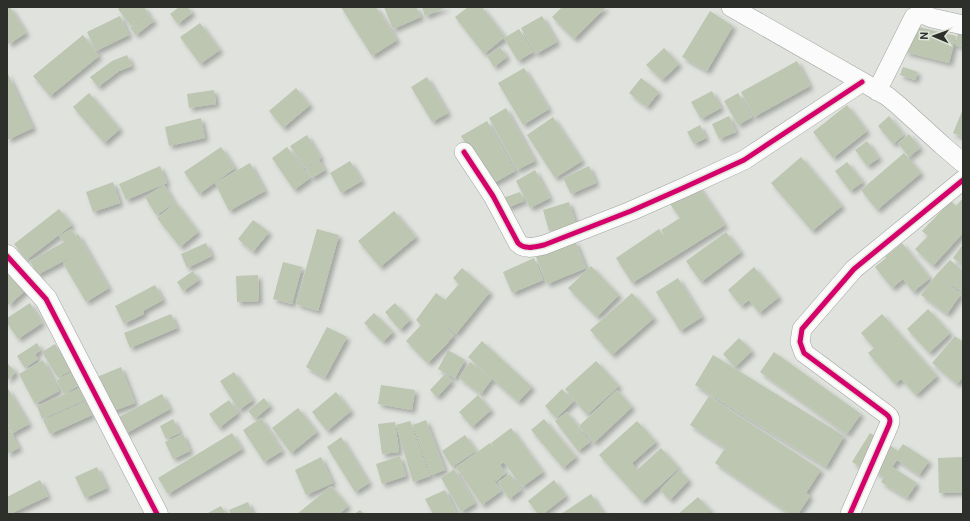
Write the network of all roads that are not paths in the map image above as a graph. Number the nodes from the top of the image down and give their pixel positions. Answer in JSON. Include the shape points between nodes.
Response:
{"nodes":[{"id":1,"x":731,"y":7,"type":"edge"},
{"id":2,"x":963,"y":25,"type":"edge"},
{"id":3,"x":869,"y":86,"type":"junction"},
{"id":4,"x":464,"y":152,"type":"dead end"},
{"id":5,"x":963,"y":163,"type":"edge"},
{"id":6,"x":963,"y":180,"type":"edge"},
{"id":7,"x":7,"y":256,"type":"edge"},
{"id":8,"x":157,"y":514,"type":"edge"},
{"id":9,"x":850,"y":514,"type":"edge"}],
"edges":[{"from":1,"to":3,"type":"street"},
{"from":2,"to":3,"type":"street","via":[[925,15],[914,17]]},
{"from":3,"to":4,"type":"street","via":[[744,160],[631,211],[532,248],[518,243],[493,196]]},
{"from":3,"to":5,"type":"street","via":[[898,105]]},
{"from":6,"to":9,"type":"street","via":[[854,269],[802,329],[800,342],[804,353],[890,418]]},
{"from":7,"to":8,"type":"street","via":[[46,300]]}]}
